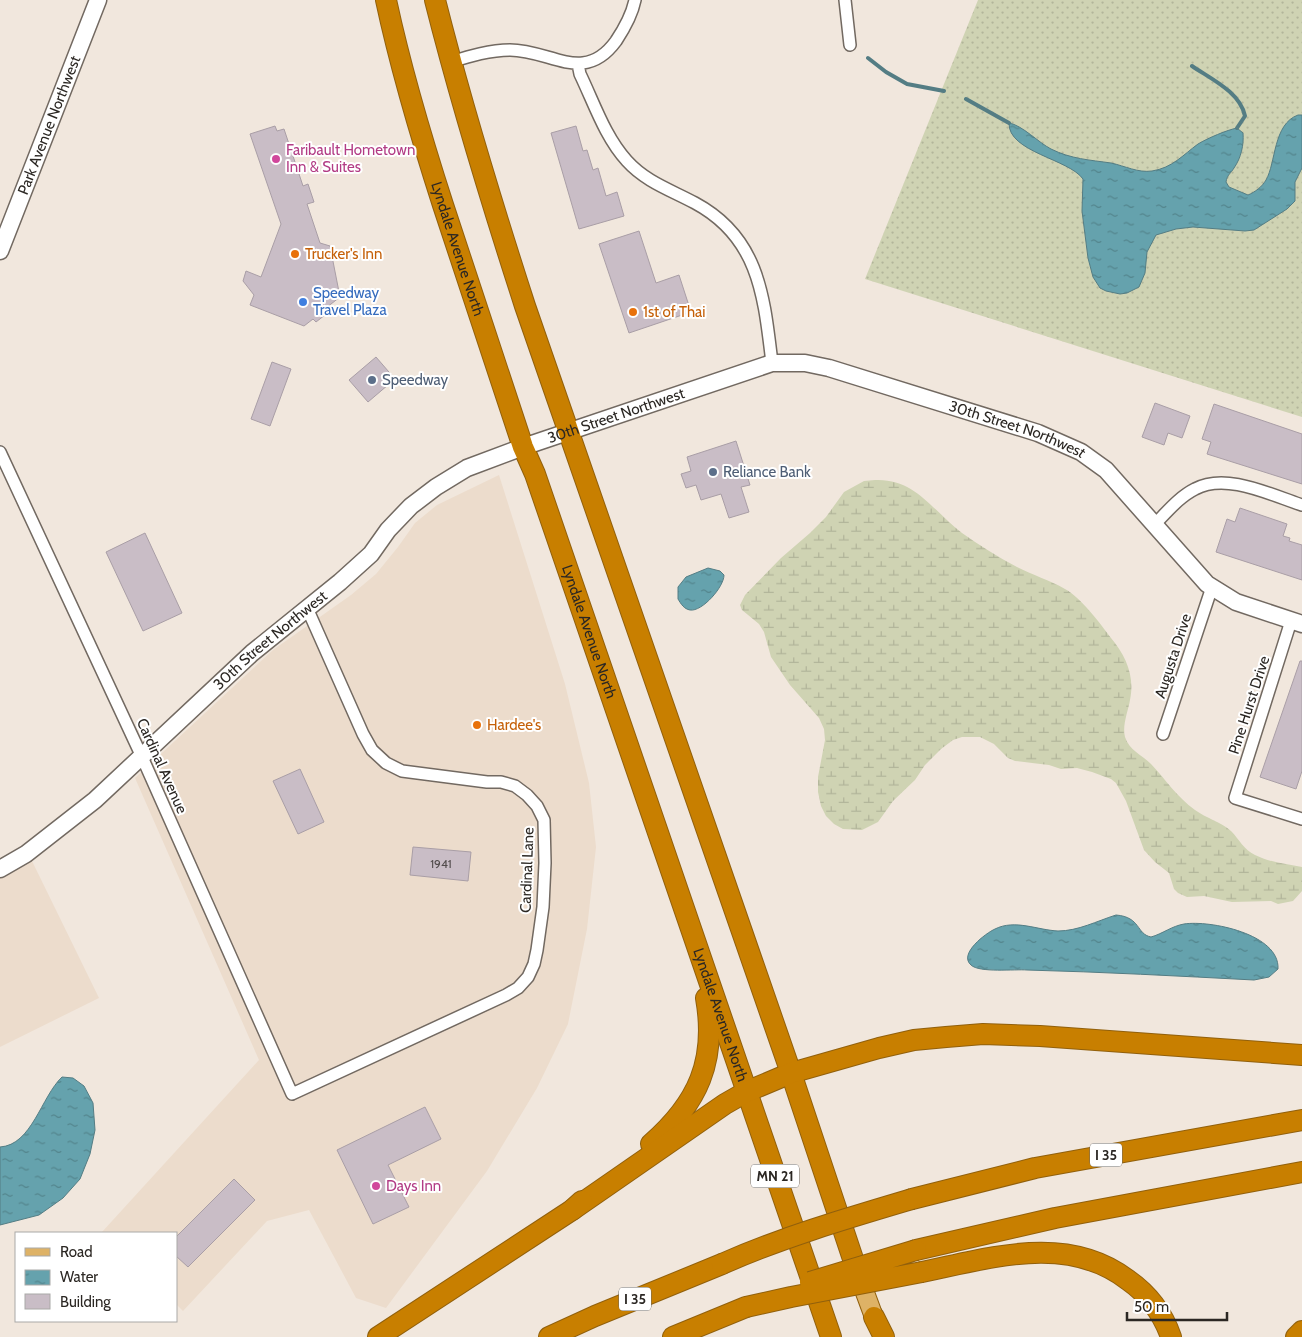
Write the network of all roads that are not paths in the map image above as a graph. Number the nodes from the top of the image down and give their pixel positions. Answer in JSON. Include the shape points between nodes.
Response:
{"nodes":[{"id":1,"x":98,"y":0,"type":"edge"},
{"id":2,"x":386,"y":0,"type":"edge"},
{"id":3,"x":435,"y":0,"type":"edge"},
{"id":4,"x":639,"y":0,"type":"edge"},
{"id":5,"x":845,"y":0,"type":"edge"},
{"id":6,"x":850,"y":45,"type":"dead end"},
{"id":7,"x":451,"y":62,"type":"junction"},
{"id":8,"x":578,"y":64,"type":"junction"},
{"id":9,"x":0,"y":250,"type":"edge"},
{"id":10,"x":772,"y":363,"type":"junction"},
{"id":11,"x":568,"y":432,"type":"junction"},
{"id":12,"x":523,"y":447,"type":"junction"},
{"id":13,"x":0,"y":452,"type":"edge"},
{"id":14,"x":1302,"y":505,"type":"edge"},
{"id":15,"x":1154,"y":525,"type":"junction"},
{"id":16,"x":1212,"y":587,"type":"junction"},
{"id":17,"x":307,"y":608,"type":"junction"},
{"id":18,"x":1296,"y":623,"type":"edge"},
{"id":19,"x":1163,"y":734,"type":"dead end"},
{"id":20,"x":142,"y":757,"type":"junction"},
{"id":21,"x":1302,"y":819,"type":"edge"},
{"id":22,"x":0,"y":869,"type":"edge"},
{"id":23,"x":696,"y":942,"type":"junction"},
{"id":24,"x":1302,"y":1055,"type":"edge"},
{"id":25,"x":791,"y":1073,"type":"junction"},
{"id":26,"x":746,"y":1092,"type":"junction"},
{"id":27,"x":292,"y":1094,"type":"joint"},
{"id":28,"x":1302,"y":1120,"type":"edge"},
{"id":29,"x":1302,"y":1172,"type":"edge"},
{"id":30,"x":572,"y":1210,"type":"junction"},
{"id":31,"x":853,"y":1259,"type":"joint"},
{"id":32,"x":746,"y":1307,"type":"junction"},
{"id":33,"x":874,"y":1317,"type":"joint"},
{"id":34,"x":1302,"y":1330,"type":"edge"},
{"id":35,"x":378,"y":1337,"type":"edge"},
{"id":36,"x":549,"y":1337,"type":"edge"},
{"id":37,"x":674,"y":1337,"type":"edge"},
{"id":38,"x":831,"y":1337,"type":"edge"},
{"id":39,"x":882,"y":1337,"type":"edge"},
{"id":40,"x":1171,"y":1337,"type":"edge"},
{"id":41,"x":1296,"y":1337,"type":"edge"}],
"edges":[{"from":1,"to":9,"type":"street","name":"Park Avenue Northwest"},
{"from":2,"to":12,"type":"highway","name":"Lyndale Avenue North","via":[[412,108]]},
{"from":3,"to":7,"type":"highway"},
{"from":4,"to":8,"type":"street","via":[[610,49],[602,57]]},
{"from":5,"to":6,"type":"street"},
{"from":7,"to":8,"type":"street","via":[[478,54],[511,50]]},
{"from":7,"to":11,"type":"highway","via":[[484,179]]},
{"from":8,"to":10,"type":"street","via":[[611,139],[627,162],[651,181],[713,215],[744,249],[759,280]]},
{"from":10,"to":11,"type":"street","name":"30th Street Northwest"},
{"from":10,"to":15,"type":"street","name":"30th Street Northwest","via":[[805,363],[842,371],[1059,441],[1106,470]]},
{"from":11,"to":12,"type":"street","name":"30th Street Northwest"},
{"from":11,"to":25,"type":"highway"},
{"from":12,"to":17,"type":"street","name":"30th Street Northwest","via":[[467,468],[436,487],[411,506],[365,559]]},
{"from":12,"to":23,"type":"highway","name":"Lyndale Avenue North"},
{"from":13,"to":20,"type":"street","name":"Cardinal Avenue"},
{"from":14,"to":15,"type":"street","via":[[1240,485],[1212,482],[1184,496]]},
{"from":15,"to":16,"type":"street","name":"30th Street Northwest"},
{"from":16,"to":18,"type":"street","name":"30th Street Northwest","via":[[1236,602]]},
{"from":16,"to":19,"type":"street","name":"Augusta Drive"},
{"from":17,"to":20,"type":"street","name":"30th Street Northwest","via":[[217,685]]},
{"from":17,"to":27,"type":"street","name":"Cardinal Lane","via":[[372,750],[386,763],[402,771],[515,786],[527,794],[544,820],[545,863],[543,907],[534,964],[518,988]]},
{"from":18,"to":21,"type":"street","name":"Pine Hurst Drive","via":[[1235,798]]},
{"from":20,"to":22,"type":"street","name":"30th Street Northwest","via":[[57,831]]},
{"from":20,"to":27,"type":"street","name":"Cardinal Avenue"},
{"from":23,"to":26,"type":"highway","name":"Lyndale Avenue North","number":"MN 21"},
{"from":23,"to":30,"type":"highway","via":[[710,1031],[699,1084],[679,1117],[666,1131]]},
{"from":24,"to":25,"type":"highway","via":[[983,1034],[914,1040]]},
{"from":25,"to":26,"type":"highway"},
{"from":25,"to":31,"type":"highway"},
{"from":26,"to":30,"type":"highway"},
{"from":26,"to":38,"type":"highway","name":"Lyndale Avenue North","number":"MN 21"},
{"from":28,"to":36,"type":"highway","number":"I 35","bridge":true,"via":[[1035,1168],[912,1199],[755,1249]]},
{"from":29,"to":32,"type":"highway","bridge":true,"via":[[1055,1218],[916,1250],[804,1283]]},
{"from":30,"to":35,"type":"highway"},
{"from":31,"to":33,"type":"main road"},
{"from":32,"to":37,"type":"highway"},
{"from":32,"to":40,"type":"highway","bridge":true,"via":[[991,1258],[1040,1252],[1066,1253],[1092,1259],[1116,1270],[1154,1304]]},
{"from":33,"to":39,"type":"highway"},
{"from":34,"to":41,"type":"highway"}]}
